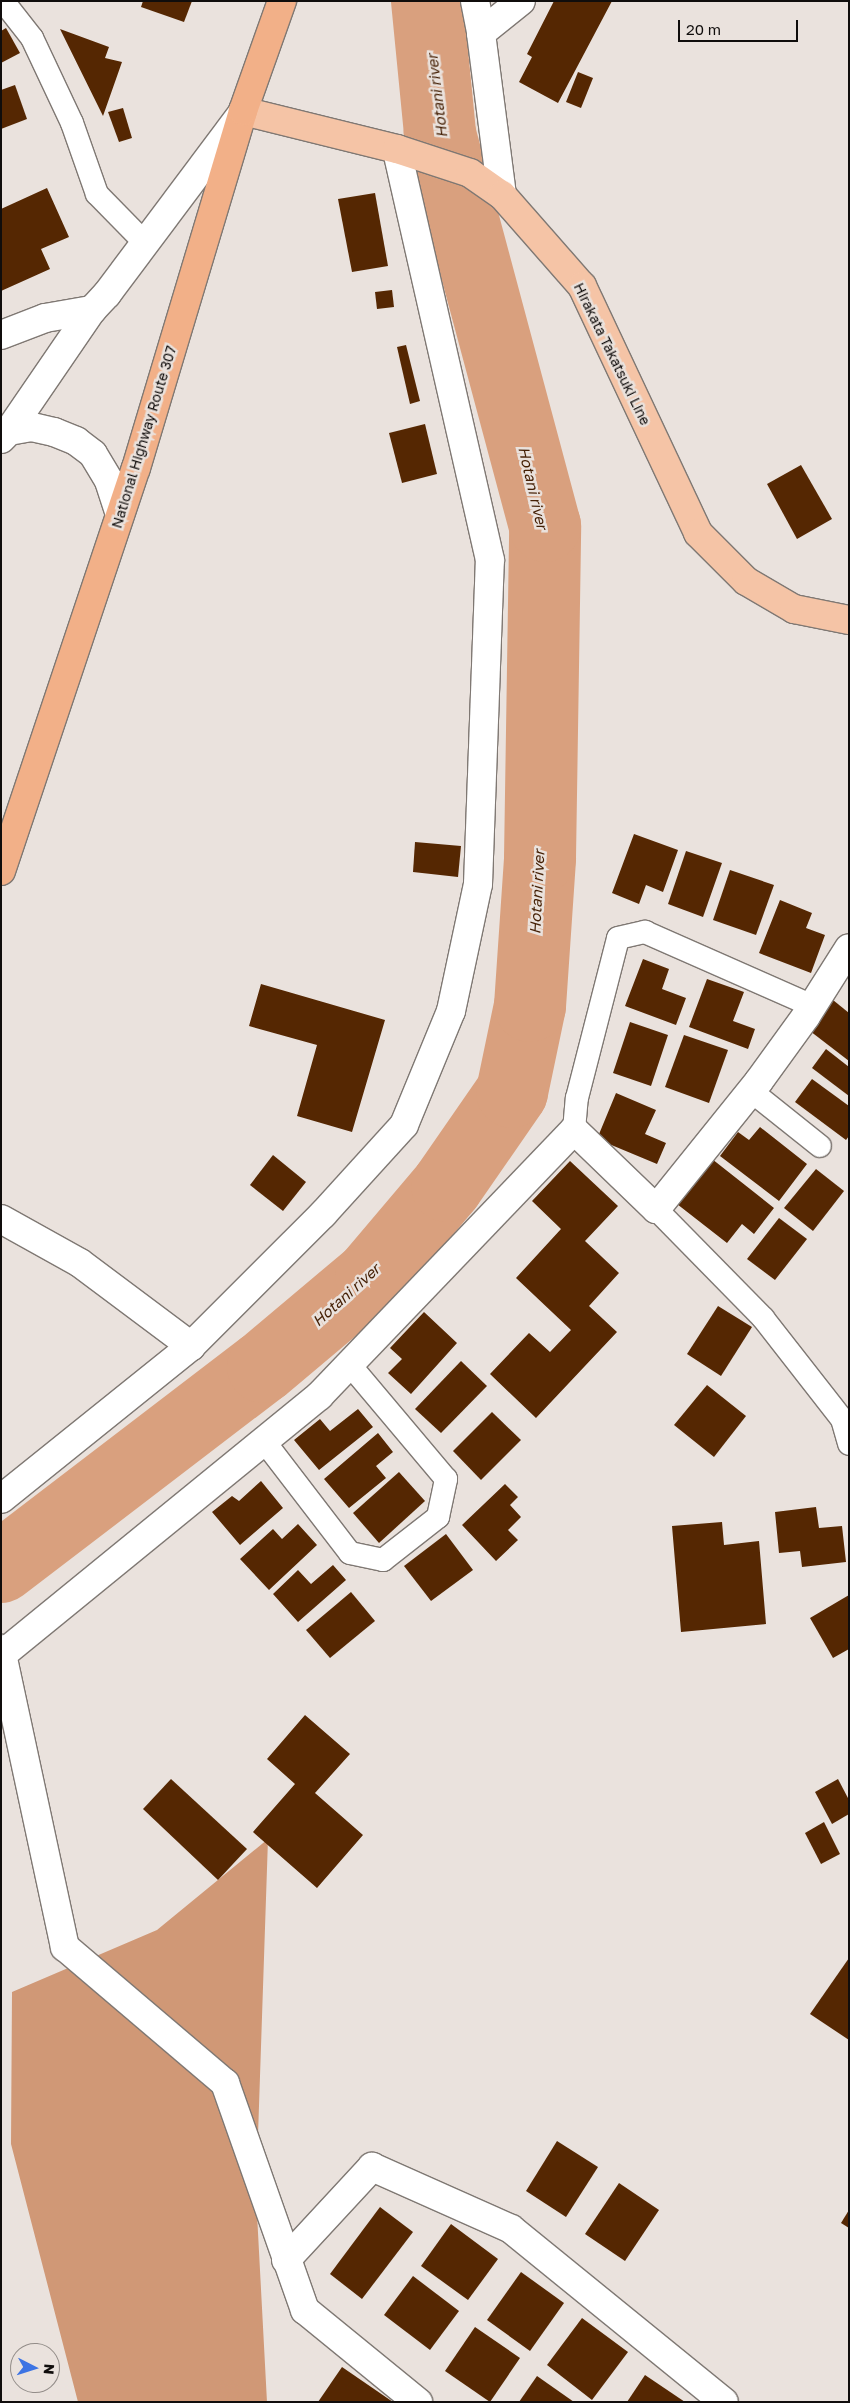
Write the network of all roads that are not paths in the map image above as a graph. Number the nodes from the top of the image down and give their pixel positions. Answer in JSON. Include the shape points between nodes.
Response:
{"nodes":[{"id":1,"x":3,"y":1,"type":"edge"},
{"id":2,"x":282,"y":1,"type":"edge"},
{"id":3,"x":475,"y":1,"type":"edge"},
{"id":4,"x":521,"y":1,"type":"edge"},
{"id":5,"x":481,"y":34,"type":"junction"},
{"id":6,"x":244,"y":111,"type":"junction"},
{"id":7,"x":397,"y":149,"type":"junction"},
{"id":8,"x":502,"y":195,"type":"junction"},
{"id":9,"x":145,"y":243,"type":"junction"},
{"id":10,"x":92,"y":310,"type":"junction"},
{"id":11,"x":1,"y":335,"type":"edge"},
{"id":12,"x":5,"y":435,"type":"edge"},
{"id":13,"x":120,"y":514,"type":"junction"},
{"id":14,"x":849,"y":620,"type":"edge"},
{"id":15,"x":1,"y":871,"type":"edge"},
{"id":16,"x":849,"y":948,"type":"edge"},
{"id":17,"x":812,"y":1006,"type":"junction"},
{"id":18,"x":751,"y":1091,"type":"junction"},
{"id":19,"x":574,"y":1130,"type":"junction"},
{"id":20,"x":820,"y":1146,"type":"dead end"},
{"id":21,"x":656,"y":1209,"type":"junction"},
{"id":22,"x":1,"y":1219,"type":"edge"},
{"id":23,"x":190,"y":1346,"type":"junction"},
{"id":24,"x":349,"y":1364,"type":"junction"},
{"id":25,"x":264,"y":1441,"type":"junction"},
{"id":26,"x":849,"y":1444,"type":"edge"},
{"id":27,"x":1,"y":1499,"type":"edge"},
{"id":28,"x":2,"y":1651,"type":"edge"},
{"id":29,"x":286,"y":2260,"type":"junction"},
{"id":30,"x":418,"y":2402,"type":"edge"},
{"id":31,"x":724,"y":2402,"type":"edge"}],
"edges":[{"from":1,"to":9,"type":"lane","via":[[32,38],[72,123],[97,194]]},
{"from":2,"to":6,"type":"highway","name":"National Highway Route 307"},
{"from":3,"to":5,"type":"street"},
{"from":4,"to":5,"type":"street"},
{"from":5,"to":8,"type":"street"},
{"from":6,"to":7,"type":"main road","name":"Hirakata Takatsuki Line"},
{"from":6,"to":9,"type":"street"},
{"from":6,"to":13,"type":"highway","name":"National Highway Route 307"},
{"from":7,"to":8,"type":"main road","name":"Hirakata Takatsuki Line","via":[[470,173]]},
{"from":7,"to":23,"type":"street","via":[[490,560],[478,884],[451,1011],[404,1125],[323,1214]]},
{"from":8,"to":14,"type":"main road","name":"Hirakata Takatsuki Line","via":[[582,286],[698,533],[746,581],[794,609]]},
{"from":9,"to":10,"type":"street"},
{"from":10,"to":11,"type":"street","via":[[45,318]]},
{"from":10,"to":12,"type":"street"},
{"from":12,"to":13,"type":"street","via":[[32,427],[76,441],[93,454],[109,480]]},
{"from":13,"to":15,"type":"highway","name":"National Highway Route 307"},
{"from":16,"to":17,"type":"street"},
{"from":17,"to":18,"type":"street"},
{"from":17,"to":19,"type":"lane","via":[[645,932],[618,938],[577,1098]]},
{"from":18,"to":20,"type":"lane"},
{"from":18,"to":21,"type":"street"},
{"from":19,"to":21,"type":"street"},
{"from":19,"to":24,"type":"street"},
{"from":21,"to":26,"type":"lane","via":[[763,1318],[842,1419]]},
{"from":22,"to":23,"type":"street","via":[[80,1263]]},
{"from":23,"to":27,"type":"street"},
{"from":24,"to":25,"type":"street","via":[[319,1396]]},
{"from":24,"to":25,"type":"lane","via":[[446,1479],[438,1517],[383,1560],[350,1553]]},
{"from":25,"to":28,"type":"street"},
{"from":28,"to":29,"type":"street","via":[[65,1947],[225,2083]]},
{"from":29,"to":30,"type":"street","via":[[305,2310]]},
{"from":29,"to":31,"type":"street","via":[[372,2167],[511,2229]]}]}
